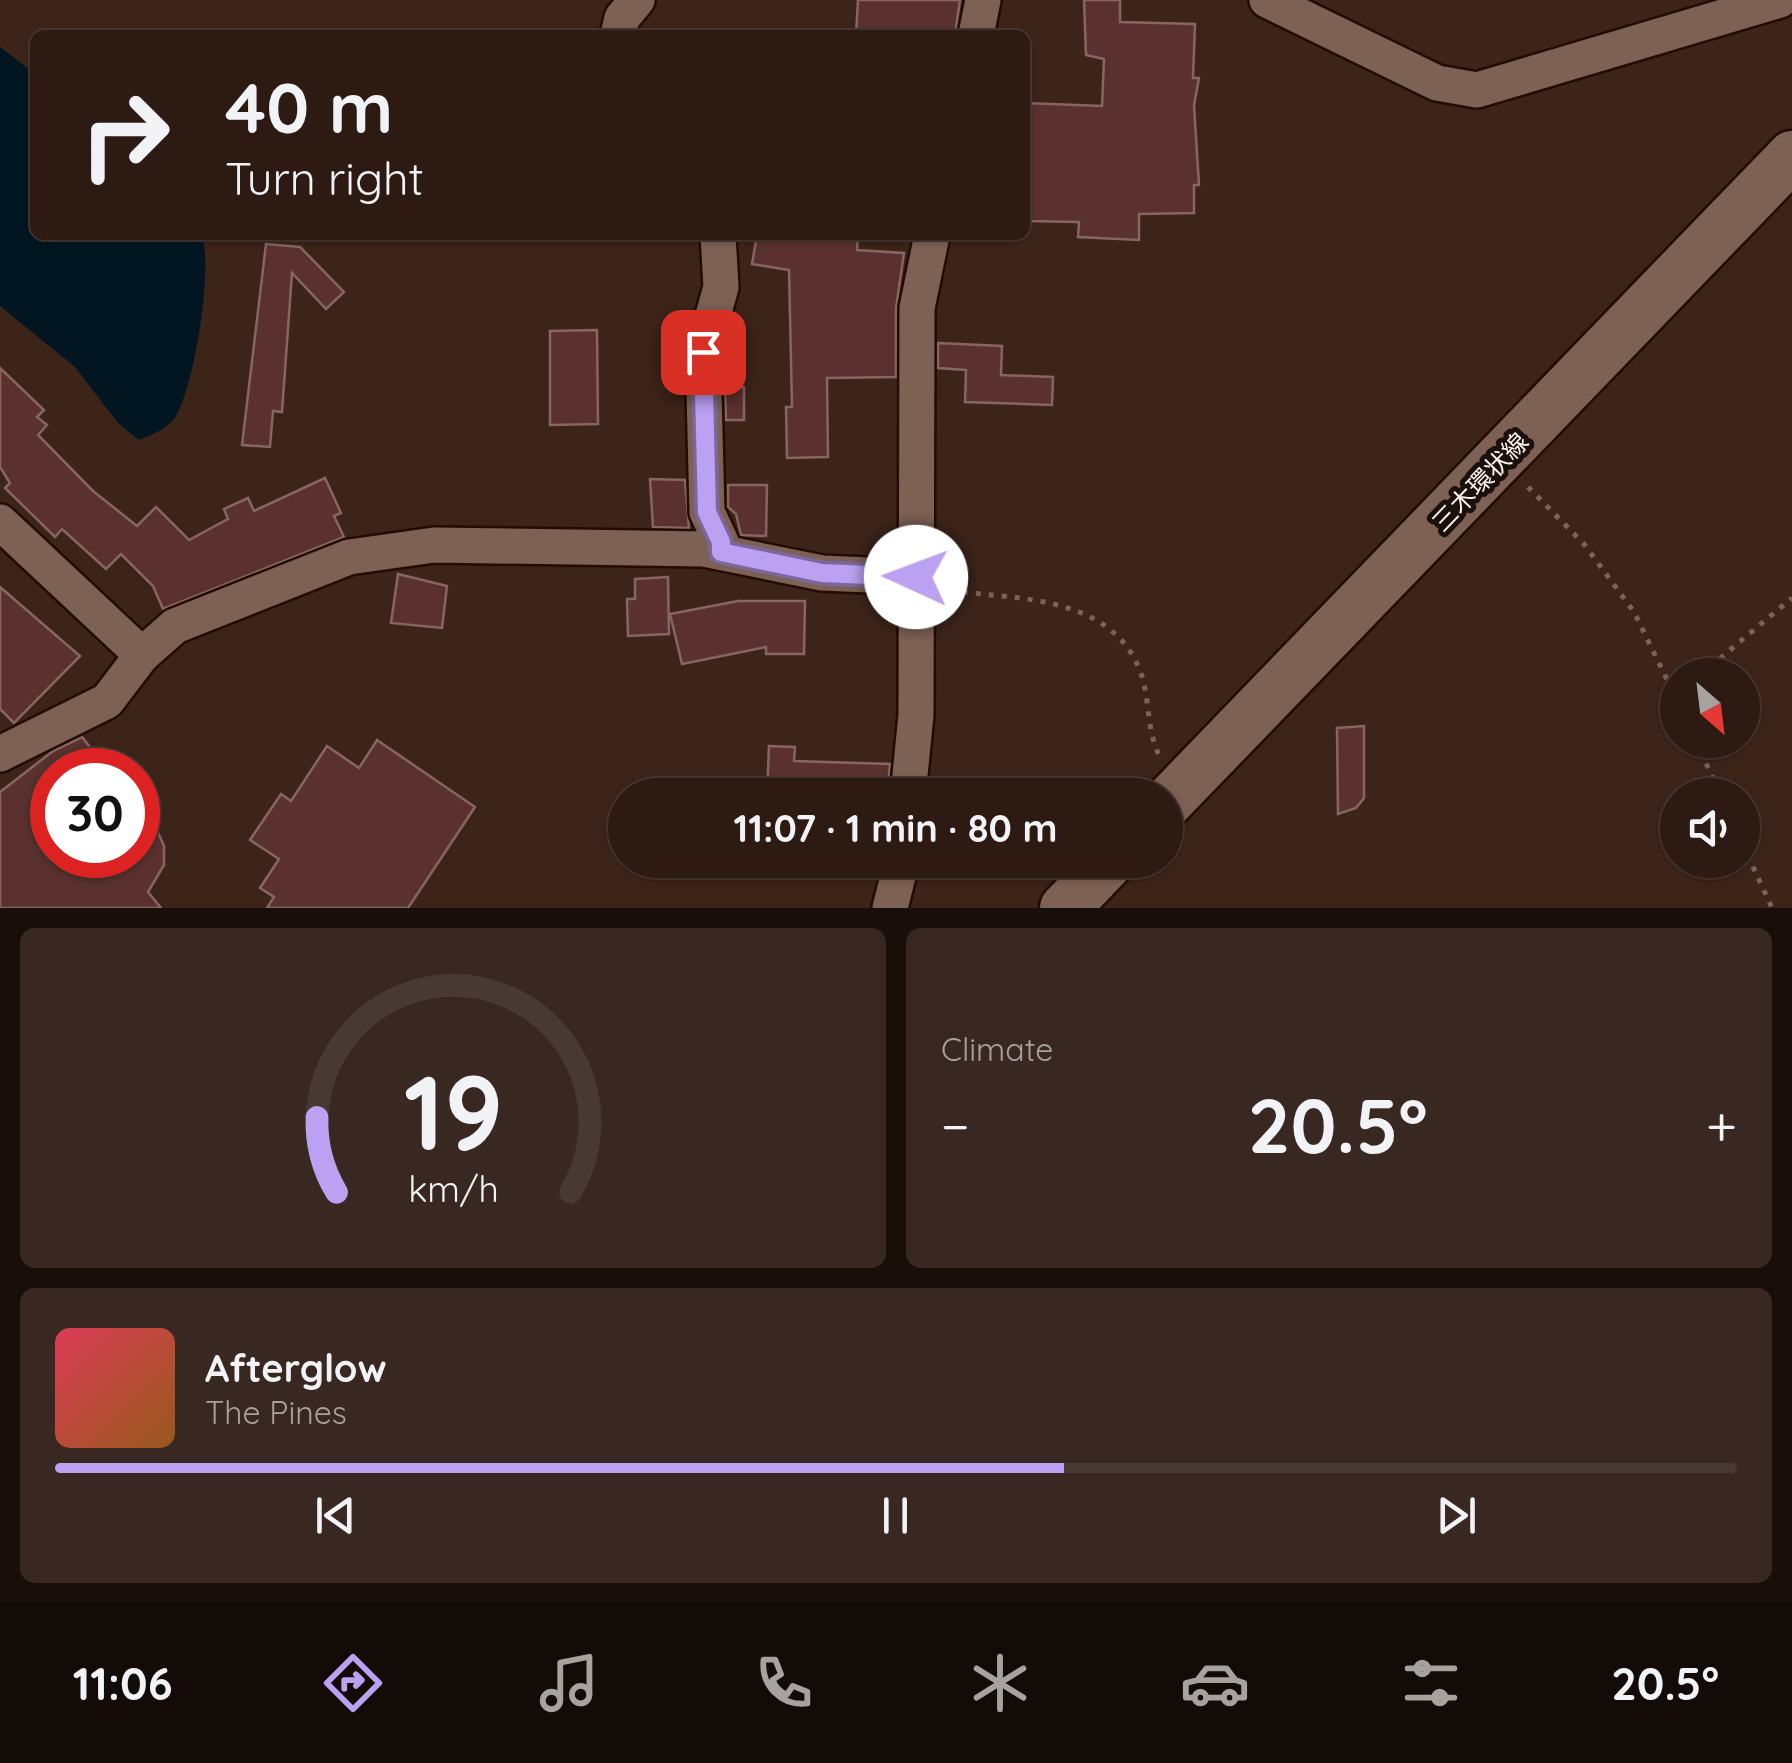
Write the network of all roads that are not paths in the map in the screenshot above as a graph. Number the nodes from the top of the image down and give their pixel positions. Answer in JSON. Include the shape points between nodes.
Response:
{"nodes":[{"id":1,"x":636,"y":0,"type":"edge"},
{"id":2,"x":984,"y":0,"type":"edge"},
{"id":3,"x":1267,"y":0,"type":"edge"},
{"id":4,"x":1780,"y":0,"type":"edge"},
{"id":5,"x":619,"y":30,"type":"edge"},
{"id":6,"x":977,"y":30,"type":"edge"},
{"id":7,"x":1792,"y":156,"type":"edge"},
{"id":8,"x":718,"y":240,"type":"edge"},
{"id":9,"x":931,"y":240,"type":"edge"},
{"id":10,"x":0,"y":522,"type":"edge"},
{"id":11,"x":721,"y":552,"type":"junction"},
{"id":12,"x":916,"y":582,"type":"junction"},
{"id":13,"x":142,"y":655,"type":"junction"},
{"id":14,"x":0,"y":754,"type":"edge"},
{"id":15,"x":910,"y":778,"type":"edge"},
{"id":16,"x":1183,"y":786,"type":"edge"},
{"id":17,"x":898,"y":878,"type":"edge"},
{"id":18,"x":1094,"y":878,"type":"edge"},
{"id":19,"x":890,"y":908,"type":"edge"},
{"id":20,"x":1065,"y":908,"type":"edge"}],
"edges":[{"from":1,"to":5,"type":"street"},
{"from":2,"to":6,"type":"street"},
{"from":3,"to":4,"type":"street","via":[[1437,83],[1477,90]]},
{"from":7,"to":16,"type":"main road","name":"三木環状線"},
{"from":8,"to":11,"type":"street","via":[[720,287],[703,352],[707,512]]},
{"from":9,"to":12,"type":"street","via":[[917,308]]},
{"from":10,"to":13,"type":"street"},
{"from":11,"to":12,"type":"street","via":[[822,573]]},
{"from":11,"to":13,"type":"street","via":[[434,545],[349,557],[175,626]]},
{"from":12,"to":15,"type":"street"},
{"from":13,"to":14,"type":"street","via":[[107,700]]},
{"from":17,"to":19,"type":"street"},
{"from":18,"to":20,"type":"main road"}]}
